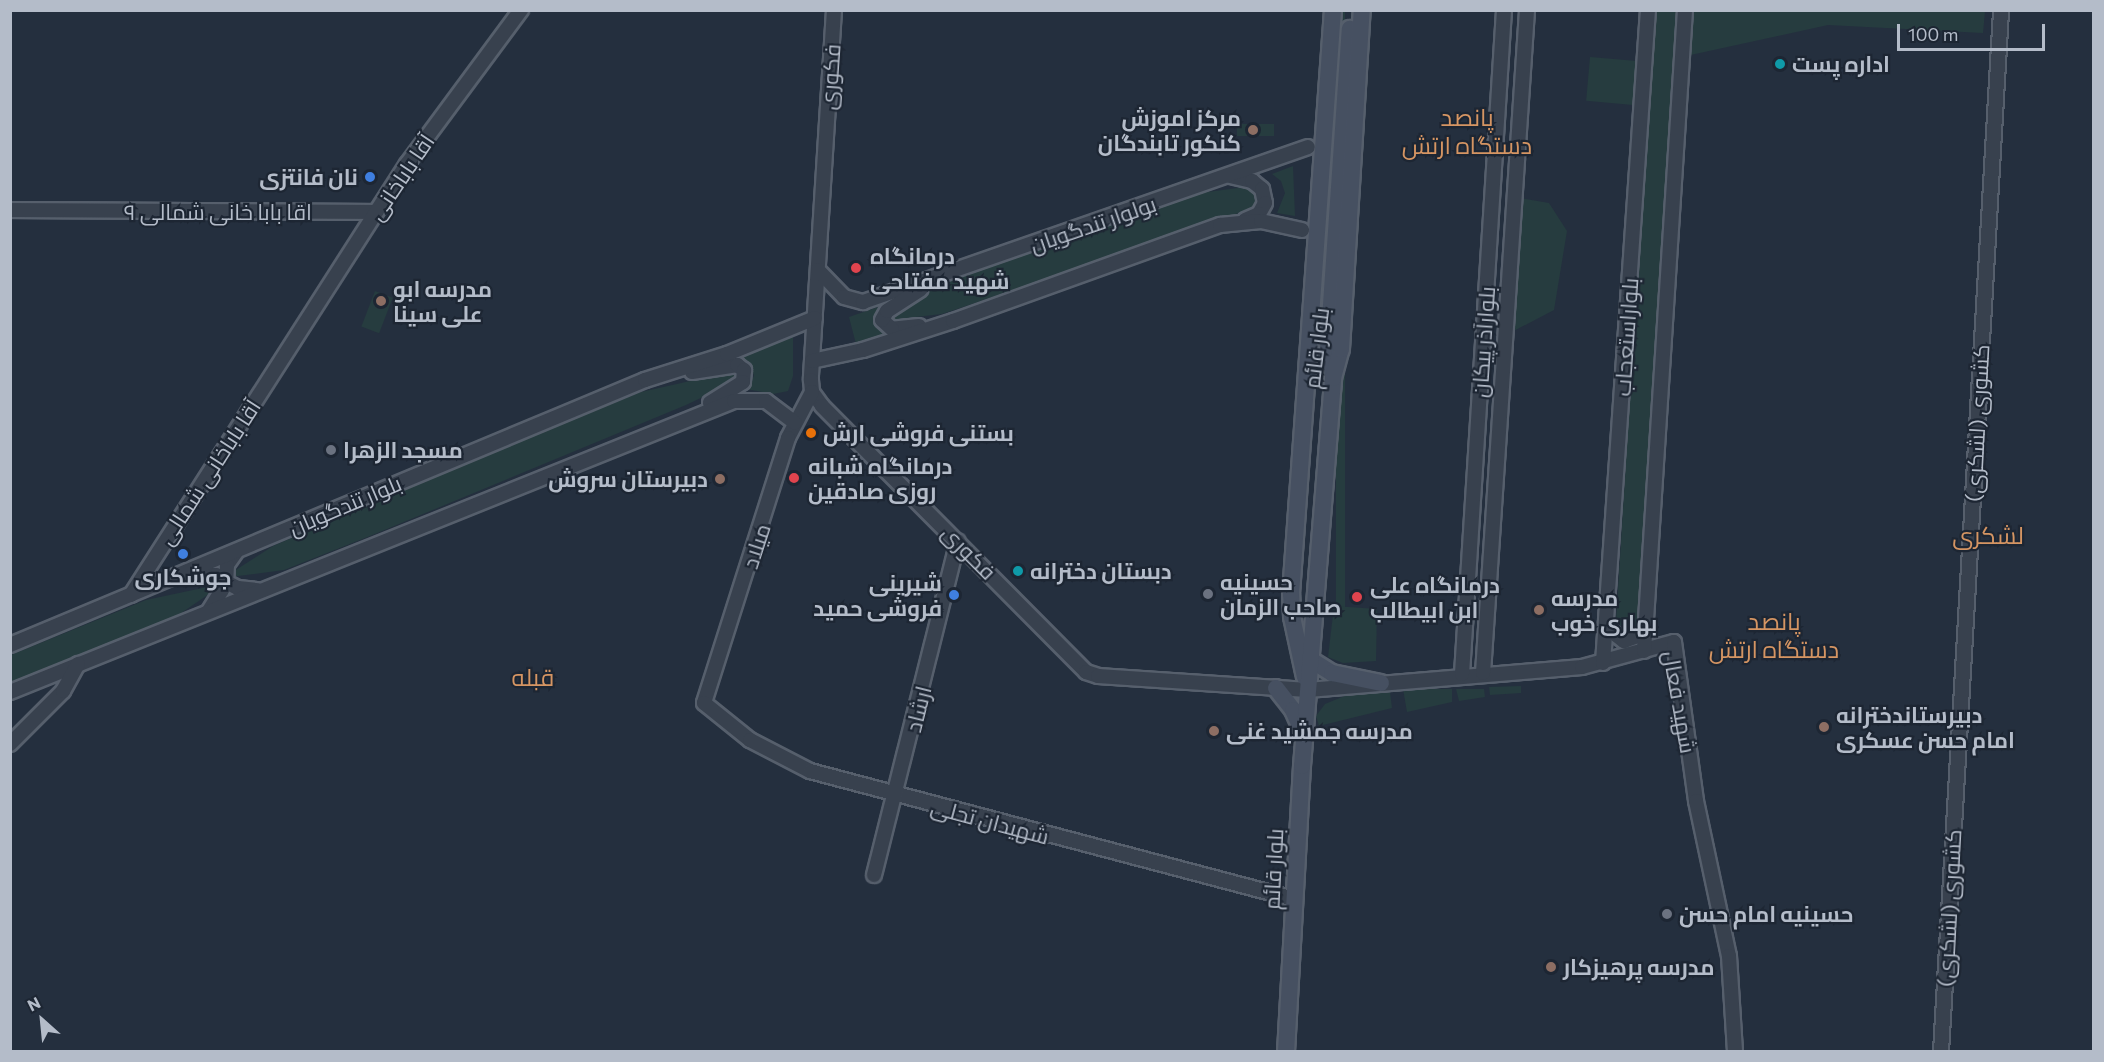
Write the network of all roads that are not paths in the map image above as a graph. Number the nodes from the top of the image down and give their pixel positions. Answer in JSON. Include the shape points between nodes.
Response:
{"nodes":[{"id":1,"x":521,"y":10,"type":"edge"},
{"id":2,"x":834,"y":10,"type":"edge"},
{"id":3,"x":1333,"y":10,"type":"edge"},
{"id":4,"x":1351,"y":10,"type":"edge"},
{"id":5,"x":1362,"y":10,"type":"edge"},
{"id":6,"x":1504,"y":10,"type":"edge"},
{"id":7,"x":1527,"y":10,"type":"edge"},
{"id":8,"x":1648,"y":10,"type":"edge"},
{"id":9,"x":1685,"y":10,"type":"edge"},
{"id":10,"x":2001,"y":10,"type":"edge"},
{"id":11,"x":1499,"y":92,"type":"junction"},
{"id":12,"x":1521,"y":92,"type":"junction"},
{"id":13,"x":1308,"y":147,"type":"dead end"},
{"id":14,"x":1229,"y":176,"type":"junction"},
{"id":15,"x":10,"y":210,"type":"edge"},
{"id":16,"x":376,"y":212,"type":"junction"},
{"id":17,"x":1243,"y":221,"type":"junction"},
{"id":18,"x":1302,"y":230,"type":"dead end"},
{"id":19,"x":818,"y":270,"type":"junction"},
{"id":20,"x":938,"y":279,"type":"junction"},
{"id":21,"x":1509,"y":284,"type":"junction"},
{"id":22,"x":1486,"y":285,"type":"junction"},
{"id":23,"x":815,"y":318,"type":"junction"},
{"id":24,"x":952,"y":321,"type":"junction"},
{"id":25,"x":290,"y":350,"type":"joint"},
{"id":26,"x":812,"y":361,"type":"junction"},
{"id":27,"x":1333,"y":378,"type":"junction"},
{"id":28,"x":645,"y":380,"type":"junction"},
{"id":29,"x":1480,"y":386,"type":"junction"},
{"id":30,"x":1502,"y":388,"type":"junction"},
{"id":31,"x":812,"y":392,"type":"junction"},
{"id":32,"x":679,"y":422,"type":"junction"},
{"id":33,"x":795,"y":423,"type":"junction"},
{"id":34,"x":1472,"y":513,"type":"junction"},
{"id":35,"x":1493,"y":513,"type":"junction"},
{"id":36,"x":958,"y":541,"type":"junction"},
{"id":37,"x":243,"y":548,"type":"junction"},
{"id":38,"x":169,"y":579,"type":"junction"},
{"id":39,"x":263,"y":590,"type":"junction"},
{"id":40,"x":130,"y":595,"type":"junction"},
{"id":41,"x":1487,"y":608,"type":"junction"},
{"id":42,"x":1466,"y":609,"type":"junction"},
{"id":43,"x":209,"y":611,"type":"junction"},
{"id":44,"x":1606,"y":627,"type":"junction"},
{"id":45,"x":1646,"y":633,"type":"junction"},
{"id":46,"x":10,"y":645,"type":"edge"},
{"id":47,"x":1644,"y":651,"type":"junction"},
{"id":48,"x":1311,"y":660,"type":"junction"},
{"id":49,"x":1603,"y":663,"type":"junction"},
{"id":50,"x":78,"y":664,"type":"junction"},
{"id":51,"x":1483,"y":673,"type":"junction"},
{"id":52,"x":1462,"y":674,"type":"junction"},
{"id":53,"x":1381,"y":683,"type":"junction"},
{"id":54,"x":1276,"y":688,"type":"junction"},
{"id":55,"x":1308,"y":690,"type":"junction"},
{"id":56,"x":10,"y":692,"type":"edge"},
{"id":57,"x":704,"y":703,"type":"joint"},
{"id":58,"x":1305,"y":736,"type":"junction"},
{"id":59,"x":10,"y":744,"type":"edge"},
{"id":60,"x":896,"y":795,"type":"junction"},
{"id":61,"x":874,"y":875,"type":"dead end"},
{"id":62,"x":1294,"y":899,"type":"junction"},
{"id":63,"x":1286,"y":1052,"type":"edge"},
{"id":64,"x":1735,"y":1052,"type":"edge"},
{"id":65,"x":1941,"y":1052,"type":"edge"}],
"edges":[{"from":1,"to":16,"type":"street","name":"آقا باباخانی","via":[[411,158]]},
{"from":2,"to":19,"type":"street","name":"فکوری"},
{"from":3,"to":55,"type":"main road","name":"بلوار قائم","via":[[1291,594],[1292,617]]},
{"from":4,"to":27,"type":"main road","via":[[1328,349]]},
{"from":5,"to":27,"type":"main road","name":"بلوار قائم","via":[[1341,349]]},
{"from":6,"to":11,"type":"street","name":"بلوارآذر پیکان"},
{"from":7,"to":12,"type":"street","name":"بلوارآذر پیکان"},
{"from":8,"to":44,"type":"street","name":"بلواراستعجاب"},
{"from":9,"to":45,"type":"street","name":"بلواراستعجاب"},
{"from":10,"to":65,"type":"street","name":"کشوری (لشکری)"},
{"from":11,"to":12,"type":"street"},
{"from":11,"to":22,"type":"street","name":"بلوارآذر پیکان"},
{"from":12,"to":21,"type":"street","name":"بلوارآذر پیکان"},
{"from":13,"to":14,"type":"street","name":"بولوار تندگویان"},
{"from":14,"to":17,"type":"street","via":[[1252,181],[1262,189],[1265,203],[1259,214]]},
{"from":14,"to":20,"type":"street","name":"بولوار تندگویان"},
{"from":15,"to":16,"type":"street","name":"۹ اقا بابا خانی شمالی"},
{"from":16,"to":25,"type":"street","name":"آقا باباخانی"},
{"from":17,"to":18,"type":"street","name":"بولوار تندگویان"},
{"from":17,"to":24,"type":"street","name":"بولوار تندگویان","via":[[1220,225]]},
{"from":19,"to":20,"type":"street","name":"بولوار تندگویان","via":[[835,290],[855,302]]},
{"from":19,"to":23,"type":"street","name":"فکوری"},
{"from":20,"to":24,"type":"street","via":[[887,311],[883,323],[895,329]]},
{"from":21,"to":22,"type":"street"},
{"from":21,"to":30,"type":"street","name":"بلوارآذر پیکان"},
{"from":22,"to":29,"type":"street","name":"بلوارآذر پیکان"},
{"from":23,"to":26,"type":"street","name":"فکوری"},
{"from":23,"to":28,"type":"street","name":"بلوار تندگویان","via":[[727,354]]},
{"from":24,"to":26,"type":"street","name":"بولوار تندگویان","via":[[863,350]]},
{"from":25,"to":40,"type":"street","name":"آقا باباخانی شمالی"},
{"from":26,"to":31,"type":"street","name":"فکوری"},
{"from":27,"to":48,"type":"main road","name":"بلوار قائم"},
{"from":28,"to":32,"type":"street","via":[[733,366],[742,368],[743,382]]},
{"from":28,"to":37,"type":"street","name":"بلوار تندگویان"},
{"from":29,"to":30,"type":"street"},
{"from":29,"to":34,"type":"street","name":"بلوارآذر پیکان"},
{"from":30,"to":35,"type":"street","name":"بلوارآذر پیکان"},
{"from":31,"to":33,"type":"street","name":"میلاد"},
{"from":31,"to":36,"type":"street","name":"فکوری"},
{"from":32,"to":33,"type":"street","via":[[734,400],[757,398]]},
{"from":32,"to":39,"type":"street"},
{"from":33,"to":57,"type":"street","name":"میلاد"},
{"from":34,"to":35,"type":"street"},
{"from":34,"to":42,"type":"street","name":"بلوارآذر پیکان"},
{"from":35,"to":41,"type":"street","name":"بلوارآذر پیکان"},
{"from":36,"to":54,"type":"street","name":"فکوری","via":[[1086,672],[1161,682]]},
{"from":36,"to":60,"type":"street","name":"ارشاد"},
{"from":37,"to":38,"type":"street","name":"بلوار تندگویان"},
{"from":37,"to":39,"type":"street","via":[[234,553],[227,565],[226,582],[238,588]]},
{"from":38,"to":40,"type":"street","name":"بلوار تندگویان"},
{"from":38,"to":43,"type":"street","via":[[201,573],[216,575],[222,590]]},
{"from":39,"to":43,"type":"street"},
{"from":40,"to":46,"type":"street","name":"بلوار تندگویان"},
{"from":41,"to":42,"type":"street"},
{"from":41,"to":51,"type":"street","name":"بلوارآذر پیکان"},
{"from":42,"to":52,"type":"street","name":"بلوارآذر پیکان"},
{"from":43,"to":50,"type":"street"},
{"from":44,"to":45,"type":"street","via":[[1624,641]]},
{"from":44,"to":49,"type":"street","name":"بلواراستعجاب"},
{"from":45,"to":47,"type":"street","name":"بلواراستعجاب"},
{"from":47,"to":49,"type":"street","name":"شهید فعال"},
{"from":47,"to":64,"type":"street","name":"شهید فعال","via":[[1674,642],[1696,801],[1729,956]]},
{"from":48,"to":53,"type":"main road","via":[[1332,673]]},
{"from":48,"to":55,"type":"main road","name":"بلوار قائم"},
{"from":49,"to":51,"type":"street","name":"شهید فعال"},
{"from":50,"to":56,"type":"street"},
{"from":50,"to":59,"type":"street","via":[[63,692]]},
{"from":51,"to":52,"type":"street","name":"شهید فعال"},
{"from":52,"to":53,"type":"street","name":"شهید فعال"},
{"from":53,"to":55,"type":"street","name":"شهید فعال"},
{"from":54,"to":55,"type":"street","name":"فکوری"},
{"from":54,"to":58,"type":"main road","via":[[1293,710]]},
{"from":55,"to":58,"type":"main road","name":"بلوار قائم"},
{"from":57,"to":60,"type":"street","name":"شهیدان تجلی","via":[[750,740],[810,771]]},
{"from":58,"to":62,"type":"main road","name":"بلوار قائم"},
{"from":60,"to":61,"type":"street","name":"ارشاد"},
{"from":60,"to":62,"type":"street","name":"شهیدان تجلی"},
{"from":62,"to":63,"type":"main road","name":"بلوار قائم"}]}
